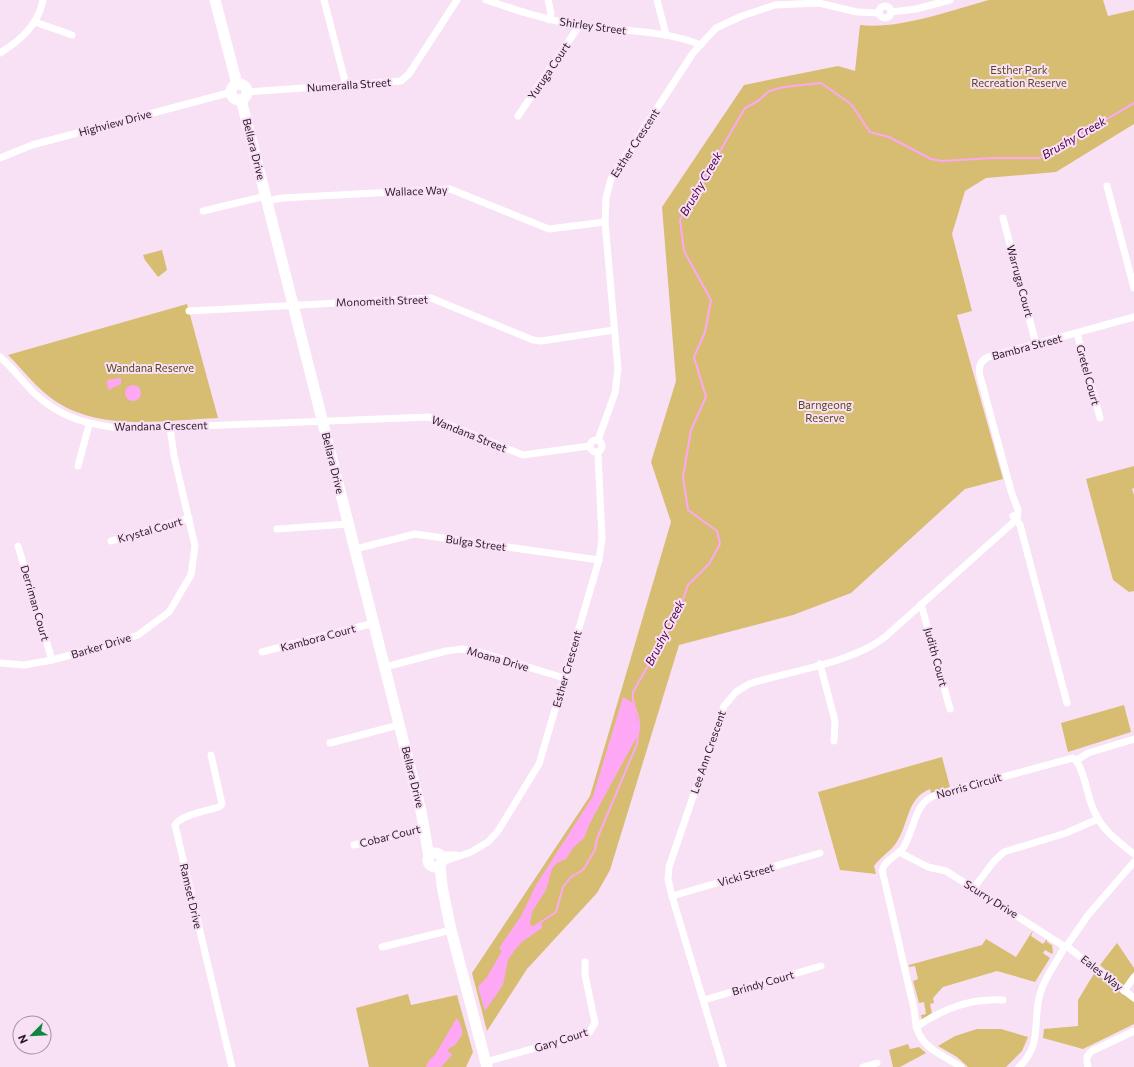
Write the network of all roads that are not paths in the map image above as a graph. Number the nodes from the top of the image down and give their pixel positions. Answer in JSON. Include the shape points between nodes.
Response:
{"nodes":[{"id":1,"x":43,"y":0,"type":"edge"},
{"id":2,"x":215,"y":0,"type":"edge"},
{"id":3,"x":324,"y":0,"type":"edge"},
{"id":4,"x":456,"y":0,"type":"edge"},
{"id":5,"x":486,"y":0,"type":"edge"},
{"id":6,"x":548,"y":0,"type":"edge"},
{"id":7,"x":657,"y":0,"type":"edge"},
{"id":8,"x":950,"y":0,"type":"edge"},
{"id":9,"x":774,"y":3,"type":"edge"},
{"id":10,"x":884,"y":3,"type":"edge"},
{"id":11,"x":891,"y":12,"type":"junction"},
{"id":12,"x":879,"y":13,"type":"junction"},
{"id":13,"x":549,"y":20,"type":"junction"},
{"id":14,"x":35,"y":22,"type":"junction"},
{"id":15,"x":579,"y":26,"type":"junction"},
{"id":16,"x":72,"y":35,"type":"dead end"},
{"id":17,"x":666,"y":35,"type":"junction"},
{"id":18,"x":701,"y":45,"type":"junction"},
{"id":19,"x":0,"y":53,"type":"edge"},
{"id":20,"x":346,"y":85,"type":"junction"},
{"id":21,"x":234,"y":88,"type":"junction"},
{"id":22,"x":244,"y":95,"type":"junction"},
{"id":23,"x":518,"y":116,"type":"dead end"},
{"id":24,"x":0,"y":158,"type":"edge"},
{"id":25,"x":1107,"y":186,"type":"dead end"},
{"id":26,"x":266,"y":199,"type":"junction"},
{"id":27,"x":203,"y":212,"type":"dead end"},
{"id":28,"x":1003,"y":218,"type":"dead end"},
{"id":29,"x":604,"y":222,"type":"junction"},
{"id":30,"x":1134,"y":288,"type":"edge"},
{"id":31,"x":293,"y":305,"type":"junction"},
{"id":32,"x":189,"y":312,"type":"dead end"},
{"id":33,"x":1134,"y":318,"type":"edge"},
{"id":34,"x":614,"y":330,"type":"junction"},
{"id":35,"x":1077,"y":333,"type":"junction"},
{"id":36,"x":1036,"y":344,"type":"junction"},
{"id":37,"x":1,"y":360,"type":"edge"},
{"id":38,"x":1100,"y":418,"type":"dead end"},
{"id":39,"x":322,"y":421,"type":"junction"},
{"id":40,"x":89,"y":425,"type":"junction"},
{"id":41,"x":170,"y":427,"type":"junction"},
{"id":42,"x":598,"y":440,"type":"junction"},
{"id":43,"x":589,"y":446,"type":"junction"},
{"id":44,"x":598,"y":452,"type":"junction"},
{"id":45,"x":78,"y":466,"type":"dead end"},
{"id":46,"x":1015,"y":517,"type":"junction"},
{"id":47,"x":189,"y":518,"type":"junction"},
{"id":48,"x":349,"y":524,"type":"junction"},
{"id":49,"x":277,"y":529,"type":"dead end"},
{"id":50,"x":111,"y":541,"type":"dead end"},
{"id":51,"x":18,"y":546,"type":"dead end"},
{"id":52,"x":355,"y":549,"type":"junction"},
{"id":53,"x":599,"y":560,"type":"junction"},
{"id":54,"x":922,"y":604,"type":"junction"},
{"id":55,"x":374,"y":623,"type":"junction"},
{"id":56,"x":262,"y":652,"type":"dead end"},
{"id":57,"x":52,"y":660,"type":"junction"},
{"id":58,"x":0,"y":663,"type":"edge"},
{"id":59,"x":820,"y":664,"type":"junction"},
{"id":60,"x":385,"y":667,"type":"junction"},
{"id":61,"x":564,"y":678,"type":"junction"},
{"id":62,"x":1067,"y":703,"type":"dead end"},
{"id":63,"x":950,"y":709,"type":"dead end"},
{"id":64,"x":400,"y":725,"type":"junction"},
{"id":65,"x":1134,"y":739,"type":"edge"},
{"id":66,"x":834,"y":741,"type":"dead end"},
{"id":67,"x":330,"y":743,"type":"dead end"},
{"id":68,"x":211,"y":755,"type":"dead end"},
{"id":69,"x":1077,"y":760,"type":"junction"},
{"id":70,"x":1097,"y":817,"type":"junction"},
{"id":71,"x":425,"y":828,"type":"junction"},
{"id":72,"x":354,"y":845,"type":"dead end"},
{"id":73,"x":1120,"y":845,"type":"junction"},
{"id":74,"x":900,"y":851,"type":"junction"},
{"id":75,"x":820,"y":853,"type":"dead end"},
{"id":76,"x":1134,"y":854,"type":"edge"},
{"id":77,"x":437,"y":860,"type":"junction"},
{"id":78,"x":1134,"y":860,"type":"edge"},
{"id":79,"x":975,"y":890,"type":"junction"},
{"id":80,"x":672,"y":896,"type":"junction"},
{"id":81,"x":451,"y":930,"type":"junction"},
{"id":82,"x":382,"y":947,"type":"dead end"},
{"id":83,"x":1066,"y":947,"type":"junction"},
{"id":84,"x":585,"y":962,"type":"dead end"},
{"id":85,"x":821,"y":966,"type":"dead end"},
{"id":86,"x":1134,"y":977,"type":"edge"},
{"id":87,"x":1124,"y":991,"type":"junction"},
{"id":88,"x":1134,"y":998,"type":"edge"},
{"id":89,"x":704,"y":1000,"type":"junction"},
{"id":90,"x":1003,"y":1000,"type":"dead end"},
{"id":91,"x":916,"y":1027,"type":"junction"},
{"id":92,"x":1134,"y":1032,"type":"edge"},
{"id":93,"x":877,"y":1063,"type":"dead end"},
{"id":94,"x":486,"y":1064,"type":"edge"},
{"id":95,"x":232,"y":1067,"type":"edge"},
{"id":96,"x":723,"y":1067,"type":"edge"},
{"id":97,"x":863,"y":1067,"type":"edge"},
{"id":98,"x":961,"y":1067,"type":"edge"},
{"id":99,"x":1019,"y":1067,"type":"edge"},
{"id":100,"x":1088,"y":1067,"type":"edge"}],
"edges":[{"from":1,"to":14,"type":"street"},
{"from":2,"to":21,"type":"main road"},
{"from":3,"to":20,"type":"street"},
{"from":4,"to":20,"type":"street","name":"Numeralla Street","via":[[405,78],[396,82]]},
{"from":5,"to":13,"type":"street","name":"Shirley Street"},
{"from":6,"to":13,"type":"street","via":[[551,13]]},
{"from":7,"to":17,"type":"street"},
{"from":8,"to":11,"type":"street","via":[[916,9]]},
{"from":9,"to":12,"type":"street","name":"Esther Crescent","via":[[819,3],[857,12]]},
{"from":9,"to":18,"type":"street","name":"Esther Crescent","via":[[716,28]]},
{"from":10,"to":11,"type":"street"},
{"from":10,"to":12,"type":"street"},
{"from":11,"to":12,"type":"street","via":[[884,18],[880,17]]},
{"from":13,"to":15,"type":"street","name":"Shirley Street"},
{"from":14,"to":16,"type":"street"},
{"from":14,"to":19,"type":"street","via":[[18,42]]},
{"from":15,"to":17,"type":"street","name":"Shirley Street"},
{"from":15,"to":23,"type":"street","name":"Yuruga Court"},
{"from":17,"to":18,"type":"street","name":"Shirley Street"},
{"from":18,"to":29,"type":"street","name":"Esther Crescent","via":[[693,53],[611,179]]},
{"from":20,"to":22,"type":"street","name":"Numeralla Street"},
{"from":21,"to":22,"type":"main road","via":[[234,98]]},
{"from":21,"to":24,"type":"street","name":"Highview Drive","via":[[32,145]]},
{"from":22,"to":26,"type":"main road","name":"Bellara Drive"},
{"from":25,"to":30,"type":"street"},
{"from":26,"to":27,"type":"street","name":"Wallace Way"},
{"from":26,"to":29,"type":"street","name":"Wallace Way","via":[[450,189],[549,229]]},
{"from":26,"to":31,"type":"main road","name":"Bellara Drive"},
{"from":28,"to":36,"type":"street","name":"Warruga Court"},
{"from":29,"to":34,"type":"street","name":"Esther Crescent"},
{"from":31,"to":32,"type":"street","name":"Monomeith Street"},
{"from":31,"to":34,"type":"street","name":"Monomeith Street","via":[[431,298],[533,340]]},
{"from":31,"to":39,"type":"main road","name":"Bellara Drive"},
{"from":33,"to":35,"type":"street","name":"Bambra Street"},
{"from":34,"to":42,"type":"street","name":"Esther Crescent","via":[[618,369],[615,393]]},
{"from":35,"to":36,"type":"street","name":"Bambra Street"},
{"from":35,"to":38,"type":"street","name":"Gretel Court"},
{"from":36,"to":46,"type":"street","name":"Bambra Street","via":[[985,358],[980,368],[1018,510]]},
{"from":37,"to":40,"type":"street","name":"Wandana Crescent","via":[[46,403]]},
{"from":39,"to":41,"type":"street","name":"Wandana Crescent"},
{"from":39,"to":43,"type":"street","name":"Wandana Street","via":[[429,417],[523,455]]},
{"from":39,"to":48,"type":"main road","name":"Bellara Drive"},
{"from":40,"to":41,"type":"street","name":"Wandana Crescent","via":[[126,429]]},
{"from":40,"to":45,"type":"street"},
{"from":41,"to":47,"type":"street","name":"Barker Drive","via":[[174,456]]},
{"from":42,"to":43,"type":"street","via":[[592,441]]},
{"from":42,"to":44,"type":"street","via":[[602,446]]},
{"from":43,"to":44,"type":"street","via":[[592,452]]},
{"from":44,"to":53,"type":"street","name":"Esther Crescent","via":[[602,539]]},
{"from":46,"to":54,"type":"street","name":"Lee Ann Crescent"},
{"from":46,"to":62,"type":"street","name":"Bambra Street","via":[[1020,525]]},
{"from":47,"to":50,"type":"street","name":"Krystal Court"},
{"from":47,"to":57,"type":"street","name":"Barker Drive","via":[[195,546],[191,574],[169,612],[138,635]]},
{"from":48,"to":49,"type":"street"},
{"from":48,"to":52,"type":"main road","name":"Bellara Drive"},
{"from":51,"to":57,"type":"street","name":"Derriman Court"},
{"from":52,"to":53,"type":"street","name":"Bulga Street","via":[[415,534]]},
{"from":52,"to":55,"type":"main road","name":"Bellara Drive"},
{"from":53,"to":61,"type":"street","name":"Esther Crescent"},
{"from":54,"to":59,"type":"street","name":"Lee Ann Crescent","via":[[869,648]]},
{"from":54,"to":63,"type":"street","name":"Judith Court"},
{"from":55,"to":56,"type":"street","name":"Kambora Court"},
{"from":55,"to":60,"type":"main road","name":"Bellara Drive"},
{"from":57,"to":58,"type":"street","name":"Barker Drive","via":[[24,665]]},
{"from":59,"to":66,"type":"street","via":[[835,721]]},
{"from":59,"to":80,"type":"street","name":"Lee Ann Crescent","via":[[749,684],[736,692],[724,706],[669,867],[668,879]]},
{"from":60,"to":61,"type":"street","name":"Moana Drive","via":[[462,649]]},
{"from":60,"to":64,"type":"main road","name":"Bellara Drive"},
{"from":61,"to":77,"type":"street","name":"Esther Crescent","via":[[539,764],[493,837],[482,847]]},
{"from":64,"to":67,"type":"street"},
{"from":64,"to":71,"type":"main road","name":"Bellara Drive"},
{"from":65,"to":69,"type":"street","via":[[1088,753]]},
{"from":68,"to":95,"type":"street","name":"Ramset Drive","via":[[222,804],[185,817],[176,825]]},
{"from":69,"to":70,"type":"street"},
{"from":69,"to":74,"type":"street","name":"Norris Circuit","via":[[1069,758],[930,797],[921,805],[908,840]]},
{"from":70,"to":73,"type":"street"},
{"from":70,"to":79,"type":"street","via":[[1080,827],[1004,852],[994,861]]},
{"from":71,"to":72,"type":"street","name":"Cobar Court"},
{"from":71,"to":77,"type":"main road","name":"Bellara Drive"},
{"from":73,"to":76,"type":"street"},
{"from":73,"to":78,"type":"street"},
{"from":74,"to":79,"type":"street","name":"Scurry Drive","via":[[928,867],[946,871]]},
{"from":74,"to":91,"type":"street","name":"Norris Circuit","via":[[882,870]]},
{"from":75,"to":80,"type":"street","name":"Vicki Street"},
{"from":77,"to":81,"type":"main road","name":"Bellara Drive"},
{"from":78,"to":83,"type":"street","via":[[1085,919]]},
{"from":79,"to":83,"type":"street","name":"Scurry Drive"},
{"from":80,"to":89,"type":"street","name":"Lee Ann Crescent"},
{"from":81,"to":82,"type":"street"},
{"from":81,"to":94,"type":"main road","name":"Bellara Drive"},
{"from":83,"to":87,"type":"street","name":"Eales Way"},
{"from":83,"to":99,"type":"street","via":[[1043,985],[1038,1002],[1036,1041]]},
{"from":84,"to":94,"type":"street","name":"Gary Court","via":[[585,975],[595,1023],[589,1032]]},
{"from":85,"to":89,"type":"street","name":"Brindy Court"},
{"from":86,"to":87,"type":"street"},
{"from":87,"to":88,"type":"street","name":"Eales Way"},
{"from":89,"to":96,"type":"street","name":"Lee Ann Crescent"},
{"from":90,"to":91,"type":"street","via":[[961,1004]]},
{"from":91,"to":98,"type":"street","name":"Norris Circuit","via":[[928,1046]]},
{"from":92,"to":100,"type":"street","via":[[1092,1051],[1087,1055]]},
{"from":93,"to":97,"type":"street"}]}
